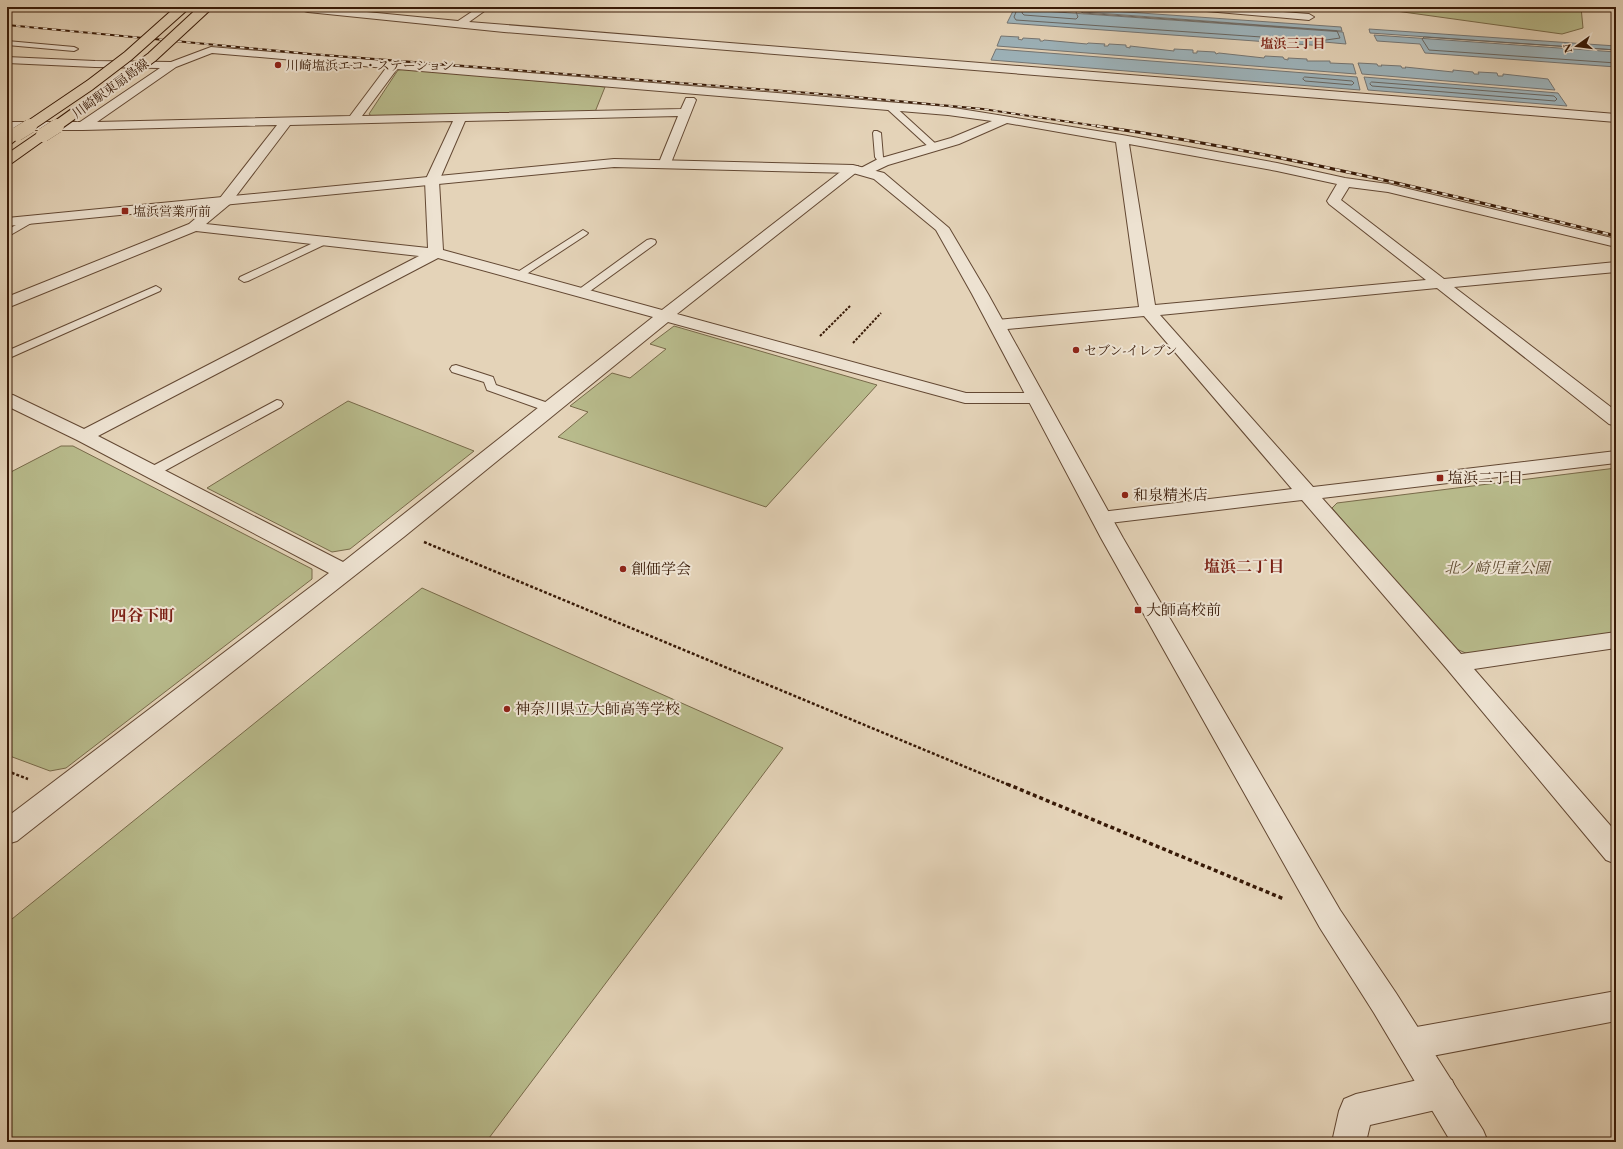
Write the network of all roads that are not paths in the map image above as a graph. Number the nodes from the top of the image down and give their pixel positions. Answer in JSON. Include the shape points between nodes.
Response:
{"nodes":[{"id":1,"x":183,"y":7,"type":"edge"},
{"id":2,"x":206,"y":7,"type":"edge"},
{"id":3,"x":300,"y":7,"type":"edge"},
{"id":4,"x":485,"y":7,"type":"edge"},
{"id":5,"x":1170,"y":7,"type":"edge"},
{"id":6,"x":1198,"y":8,"type":"edge"},
{"id":7,"x":1308,"y":17,"type":"dead end"},
{"id":8,"x":459,"y":25,"type":"junction"},
{"id":9,"x":7,"y":43,"type":"edge"},
{"id":10,"x":74,"y":49,"type":"dead end"},
{"id":11,"x":7,"y":60,"type":"edge"},
{"id":12,"x":172,"y":65,"type":"junction"},
{"id":13,"x":394,"y":65,"type":"junction"},
{"id":14,"x":694,"y":89,"type":"junction"},
{"id":15,"x":106,"y":90,"type":"dead end"},
{"id":16,"x":87,"y":104,"type":"dead end"},
{"id":17,"x":888,"y":105,"type":"junction"},
{"id":18,"x":685,"y":112,"type":"junction"},
{"id":19,"x":461,"y":117,"type":"junction"},
{"id":20,"x":1616,"y":118,"type":"edge"},
{"id":21,"x":1005,"y":119,"type":"junction"},
{"id":22,"x":353,"y":120,"type":"junction"},
{"id":23,"x":286,"y":122,"type":"junction"},
{"id":24,"x":83,"y":126,"type":"junction"},
{"id":25,"x":10,"y":131,"type":"edge"},
{"id":26,"x":877,"y":133,"type":"dead end"},
{"id":27,"x":1122,"y":139,"type":"junction"},
{"id":28,"x":934,"y":147,"type":"junction"},
{"id":29,"x":7,"y":160,"type":"edge"},
{"id":30,"x":883,"y":162,"type":"junction"},
{"id":31,"x":664,"y":164,"type":"junction"},
{"id":32,"x":858,"y":170,"type":"junction"},
{"id":33,"x":432,"y":181,"type":"junction"},
{"id":34,"x":1345,"y":182,"type":"junction"},
{"id":35,"x":225,"y":201,"type":"junction"},
{"id":36,"x":30,"y":220,"type":"junction"},
{"id":37,"x":7,"y":222,"type":"edge"},
{"id":38,"x":194,"y":227,"type":"junction"},
{"id":39,"x":583,"y":233,"type":"dead end"},
{"id":40,"x":7,"y":234,"type":"edge"},
{"id":41,"x":326,"y":240,"type":"junction"},
{"id":42,"x":651,"y":242,"type":"dead end"},
{"id":43,"x":1616,"y":243,"type":"edge"},
{"id":44,"x":436,"y":253,"type":"junction"},
{"id":45,"x":1616,"y":267,"type":"edge"},
{"id":46,"x":518,"y":275,"type":"junction"},
{"id":47,"x":244,"y":279,"type":"dead end"},
{"id":48,"x":1440,"y":283,"type":"junction"},
{"id":49,"x":156,"y":289,"type":"dead end"},
{"id":50,"x":582,"y":292,"type":"junction"},
{"id":51,"x":7,"y":303,"type":"edge"},
{"id":52,"x":1148,"y":311,"type":"junction"},
{"id":53,"x":665,"y":316,"type":"junction"},
{"id":54,"x":997,"y":325,"type":"junction"},
{"id":55,"x":7,"y":355,"type":"edge"},
{"id":56,"x":456,"y":369,"type":"dead end"},
{"id":57,"x":1036,"y":398,"type":"junction"},
{"id":58,"x":7,"y":399,"type":"edge"},
{"id":59,"x":276,"y":404,"type":"dead end"},
{"id":60,"x":550,"y":408,"type":"junction"},
{"id":61,"x":1616,"y":420,"type":"edge"},
{"id":62,"x":84,"y":436,"type":"junction"},
{"id":63,"x":1616,"y":457,"type":"edge"},
{"id":64,"x":152,"y":472,"type":"junction"},
{"id":65,"x":1307,"y":494,"type":"junction"},
{"id":66,"x":1101,"y":518,"type":"junction"},
{"id":67,"x":345,"y":572,"type":"junction"},
{"id":68,"x":1616,"y":640,"type":"edge"},
{"id":69,"x":1455,"y":664,"type":"junction"},
{"id":70,"x":7,"y":833,"type":"edge"},
{"id":71,"x":1616,"y":852,"type":"edge"},
{"id":72,"x":1616,"y":1006,"type":"edge"},
{"id":73,"x":1410,"y":1044,"type":"junction"},
{"id":74,"x":1440,"y":1092,"type":"junction"},
{"id":75,"x":1349,"y":1142,"type":"edge"},
{"id":76,"x":1471,"y":1142,"type":"edge"}],
"edges":[{"from":1,"to":25,"type":"highway","name":"川崎駅東扇島線","bridge":true,"via":[[128,56],[90,85]]},
{"from":2,"to":15,"type":"highway","name":"川崎駅東扇島線","bridge":true,"via":[[152,57]]},
{"from":3,"to":8,"type":"street"},
{"from":4,"to":8,"type":"street"},
{"from":5,"to":6,"type":"street"},
{"from":6,"to":7,"type":"street"},
{"from":8,"to":20,"type":"street"},
{"from":9,"to":10,"type":"lane"},
{"from":11,"to":12,"type":"street"},
{"from":12,"to":13,"type":"street","via":[[211,50]]},
{"from":12,"to":24,"type":"street"},
{"from":13,"to":14,"type":"street"},
{"from":13,"to":22,"type":"street"},
{"from":14,"to":17,"type":"street"},
{"from":14,"to":18,"type":"street"},
{"from":16,"to":29,"type":"highway","name":"川崎駅東扇島線","bridge":true},
{"from":17,"to":21,"type":"street"},
{"from":17,"to":28,"type":"lane"},
{"from":18,"to":19,"type":"street"},
{"from":18,"to":31,"type":"street"},
{"from":19,"to":22,"type":"street"},
{"from":19,"to":33,"type":"street"},
{"from":21,"to":27,"type":"street"},
{"from":21,"to":28,"type":"street","via":[[955,141]]},
{"from":22,"to":23,"type":"street"},
{"from":23,"to":24,"type":"street"},
{"from":23,"to":35,"type":"street"},
{"from":24,"to":25,"type":"street"},
{"from":26,"to":30,"type":"lane","via":[[879,157]]},
{"from":27,"to":34,"type":"street"},
{"from":27,"to":52,"type":"street"},
{"from":28,"to":30,"type":"street"},
{"from":30,"to":32,"type":"street"},
{"from":31,"to":32,"type":"street"},
{"from":31,"to":33,"type":"street","via":[[607,164]]},
{"from":32,"to":53,"type":"street"},
{"from":32,"to":54,"type":"street","via":[[879,176],[942,228]]},
{"from":33,"to":35,"type":"street"},
{"from":33,"to":44,"type":"street"},
{"from":34,"to":43,"type":"street","via":[[1433,198]]},
{"from":34,"to":48,"type":"street","via":[[1334,201]]},
{"from":35,"to":36,"type":"street"},
{"from":35,"to":38,"type":"street"},
{"from":36,"to":37,"type":"street"},
{"from":36,"to":40,"type":"lane"},
{"from":38,"to":41,"type":"street"},
{"from":38,"to":51,"type":"street"},
{"from":39,"to":46,"type":"lane"},
{"from":41,"to":44,"type":"street"},
{"from":41,"to":47,"type":"lane"},
{"from":42,"to":50,"type":"lane"},
{"from":44,"to":46,"type":"street"},
{"from":44,"to":62,"type":"street"},
{"from":45,"to":48,"type":"street"},
{"from":46,"to":50,"type":"street"},
{"from":48,"to":52,"type":"street"},
{"from":48,"to":61,"type":"street"},
{"from":49,"to":55,"type":"lane"},
{"from":50,"to":53,"type":"street"},
{"from":52,"to":54,"type":"street"},
{"from":52,"to":65,"type":"street"},
{"from":53,"to":57,"type":"street","via":[[965,398]]},
{"from":53,"to":60,"type":"street"},
{"from":54,"to":57,"type":"street"},
{"from":56,"to":60,"type":"lane","via":[[489,380],[491,387]]},
{"from":57,"to":66,"type":"street"},
{"from":58,"to":62,"type":"street"},
{"from":59,"to":64,"type":"lane"},
{"from":60,"to":67,"type":"street"},
{"from":62,"to":64,"type":"street"},
{"from":63,"to":65,"type":"street"},
{"from":64,"to":67,"type":"street"},
{"from":65,"to":66,"type":"street"},
{"from":65,"to":69,"type":"street"},
{"from":66,"to":73,"type":"street","via":[[1330,919]]},
{"from":67,"to":70,"type":"street"},
{"from":68,"to":69,"type":"street"},
{"from":69,"to":71,"type":"street"},
{"from":72,"to":73,"type":"street"},
{"from":73,"to":74,"type":"street"},
{"from":74,"to":75,"type":"street","via":[[1356,1111]]},
{"from":74,"to":76,"type":"street"}]}
